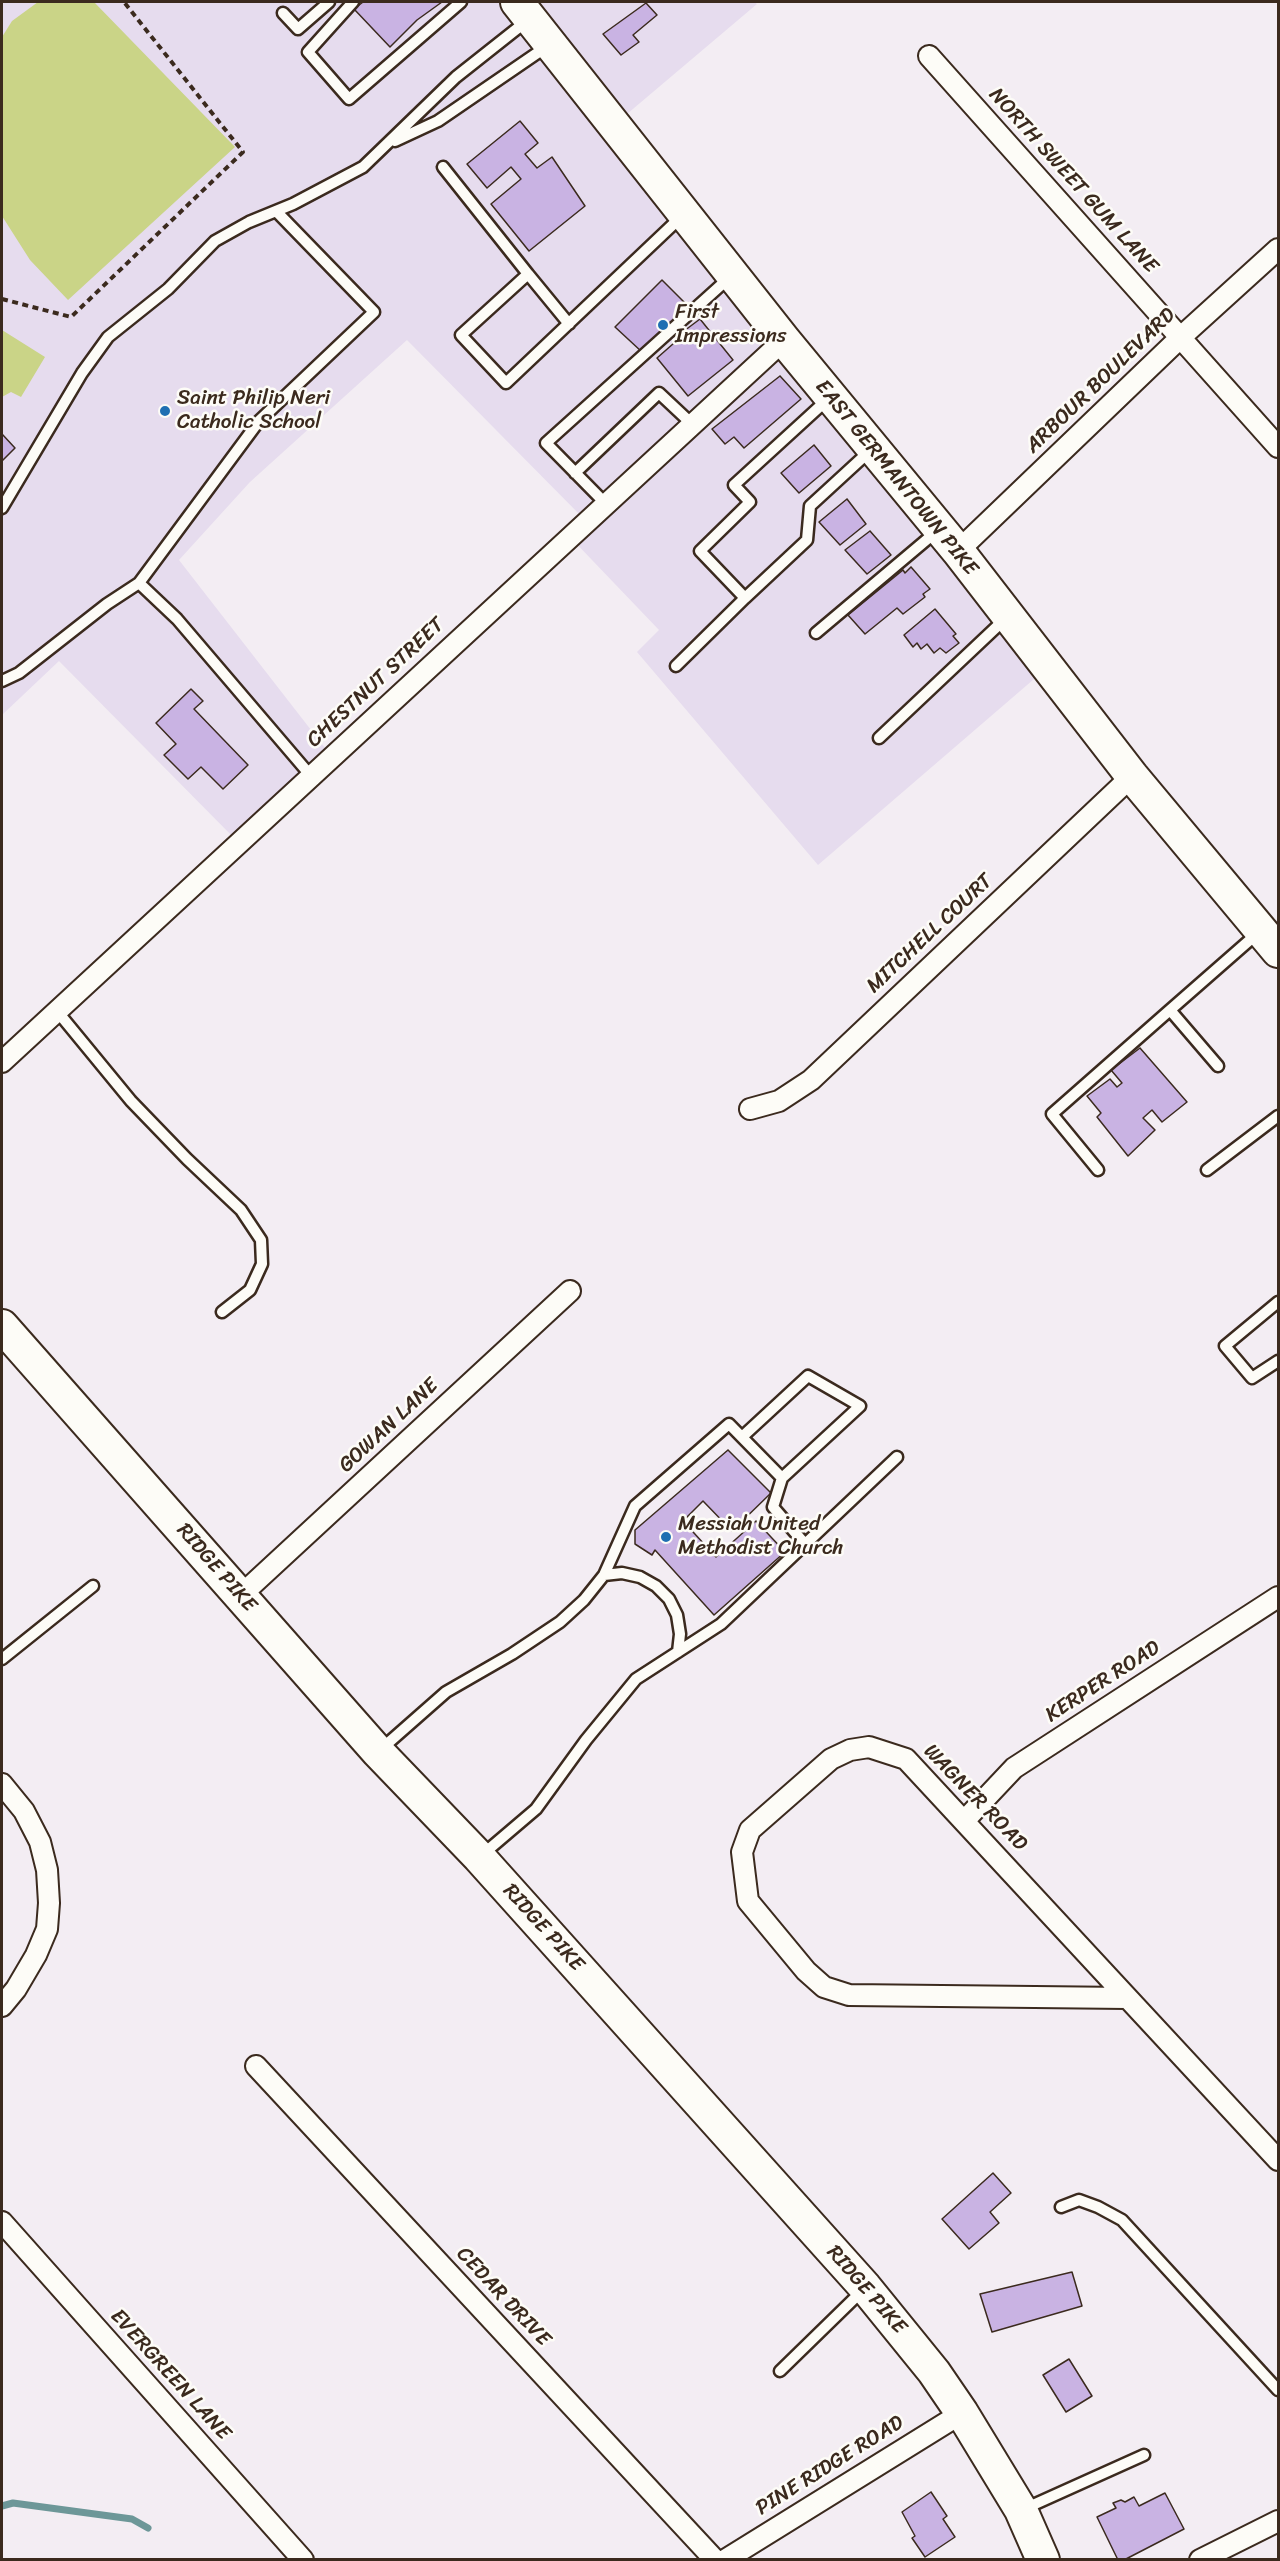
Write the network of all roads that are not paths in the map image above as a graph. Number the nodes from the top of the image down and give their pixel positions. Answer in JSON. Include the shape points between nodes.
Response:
{"nodes":[{"id":1,"x":329,"y":2,"type":"edge"},
{"id":2,"x":353,"y":2,"type":"edge"},
{"id":3,"x":461,"y":2,"type":"edge"},
{"id":4,"x":524,"y":10,"type":"edge"},
{"id":5,"x":283,"y":13,"type":"dead end"},
{"id":6,"x":550,"y":44,"type":"junction"},
{"id":7,"x":929,"y":56,"type":"dead end"},
{"id":8,"x":386,"y":145,"type":"junction"},
{"id":9,"x":443,"y":167,"type":"dead end"},
{"id":10,"x":276,"y":211,"type":"junction"},
{"id":11,"x":684,"y":214,"type":"junction"},
{"id":12,"x":1278,"y":249,"type":"edge"},
{"id":13,"x":528,"y":274,"type":"junction"},
{"id":14,"x":732,"y":275,"type":"junction"},
{"id":15,"x":569,"y":324,"type":"junction"},
{"id":16,"x":1181,"y":337,"type":"junction"},
{"id":17,"x":784,"y":340,"type":"junction"},
{"id":18,"x":831,"y":397,"type":"junction"},
{"id":19,"x":692,"y":424,"type":"junction"},
{"id":20,"x":1278,"y":447,"type":"edge"},
{"id":21,"x":873,"y":448,"type":"junction"},
{"id":22,"x":575,"y":473,"type":"junction"},
{"id":23,"x":606,"y":504,"type":"junction"},
{"id":24,"x":2,"y":508,"type":"edge"},
{"id":25,"x":949,"y":540,"type":"junction"},
{"id":26,"x":139,"y":583,"type":"junction"},
{"id":27,"x":745,"y":598,"type":"junction"},
{"id":28,"x":1007,"y":617,"type":"junction"},
{"id":29,"x":816,"y":633,"type":"dead end"},
{"id":30,"x":676,"y":666,"type":"dead end"},
{"id":31,"x":2,"y":681,"type":"edge"},
{"id":32,"x":879,"y":738,"type":"dead end"},
{"id":33,"x":311,"y":776,"type":"junction"},
{"id":34,"x":1132,"y":776,"type":"junction"},
{"id":35,"x":1270,"y":940,"type":"edge"},
{"id":36,"x":1170,"y":1010,"type":"junction"},
{"id":37,"x":57,"y":1011,"type":"junction"},
{"id":38,"x":2,"y":1062,"type":"edge"},
{"id":39,"x":1218,"y":1066,"type":"dead end"},
{"id":40,"x":750,"y":1109,"type":"dead end"},
{"id":41,"x":1278,"y":1116,"type":"edge"},
{"id":42,"x":1098,"y":1170,"type":"dead end"},
{"id":43,"x":1207,"y":1170,"type":"dead end"},
{"id":44,"x":570,"y":1292,"type":"dead end"},
{"id":45,"x":1278,"y":1302,"type":"edge"},
{"id":46,"x":222,"y":1312,"type":"dead end"},
{"id":47,"x":5,"y":1337,"type":"edge"},
{"id":48,"x":1278,"y":1361,"type":"edge"},
{"id":49,"x":741,"y":1437,"type":"junction"},
{"id":50,"x":897,"y":1457,"type":"dead end"},
{"id":51,"x":782,"y":1478,"type":"junction"},
{"id":52,"x":805,"y":1544,"type":"junction"},
{"id":53,"x":603,"y":1575,"type":"junction"},
{"id":54,"x":93,"y":1586,"type":"dead end"},
{"id":55,"x":240,"y":1596,"type":"junction"},
{"id":56,"x":1278,"y":1598,"type":"edge"},
{"id":57,"x":678,"y":1652,"type":"junction"},
{"id":58,"x":2,"y":1659,"type":"edge"},
{"id":59,"x":378,"y":1752,"type":"junction"},
{"id":60,"x":2,"y":1784,"type":"edge"},
{"id":61,"x":965,"y":1820,"type":"junction"},
{"id":62,"x":479,"y":1857,"type":"junction"},
{"id":63,"x":1127,"y":1998,"type":"junction"},
{"id":64,"x":2,"y":2006,"type":"edge"},
{"id":65,"x":256,"y":2066,"type":"dead end"},
{"id":66,"x":1278,"y":2160,"type":"edge"},
{"id":67,"x":1061,"y":2207,"type":"dead end"},
{"id":68,"x":2,"y":2222,"type":"edge"},
{"id":69,"x":865,"y":2287,"type":"junction"},
{"id":70,"x":780,"y":2371,"type":"dead end"},
{"id":71,"x":1278,"y":2390,"type":"edge"},
{"id":72,"x":962,"y":2413,"type":"junction"},
{"id":73,"x":1144,"y":2455,"type":"dead end"},
{"id":74,"x":1021,"y":2510,"type":"junction"},
{"id":75,"x":1278,"y":2521,"type":"edge"},
{"id":76,"x":303,"y":2559,"type":"edge"},
{"id":77,"x":715,"y":2559,"type":"edge"},
{"id":78,"x":724,"y":2559,"type":"edge"},
{"id":79,"x":1043,"y":2559,"type":"edge"},
{"id":80,"x":1200,"y":2559,"type":"edge"}],
"edges":[{"from":1,"to":5,"type":"lane","via":[[298,29]]},
{"from":2,"to":3,"type":"lane","via":[[308,52],[349,99]]},
{"from":4,"to":6,"type":"main road","name":"EAST GERMANTOWN PIKE"},
{"from":4,"to":8,"type":"lane"},
{"from":6,"to":8,"type":"lane","via":[[438,121]]},
{"from":6,"to":11,"type":"main road","name":"EAST GERMANTOWN PIKE"},
{"from":7,"to":16,"type":"street","name":"NORTH SWEET GUM LANE"},
{"from":8,"to":10,"type":"lane","via":[[363,167]]},
{"from":9,"to":13,"type":"lane"},
{"from":10,"to":24,"type":"lane","via":[[215,241],[168,289],[108,337],[82,373]]},
{"from":10,"to":26,"type":"lane","via":[[374,312],[259,421]]},
{"from":11,"to":14,"type":"main road","name":"EAST GERMANTOWN PIKE"},
{"from":11,"to":15,"type":"lane"},
{"from":12,"to":16,"type":"street","name":"ARBOUR BOULEVARD"},
{"from":13,"to":15,"type":"lane"},
{"from":13,"to":15,"type":"lane","via":[[461,334],[506,383]]},
{"from":14,"to":17,"type":"main road","name":"EAST GERMANTOWN PIKE"},
{"from":14,"to":22,"type":"lane","via":[[546,443]]},
{"from":16,"to":20,"type":"street","name":"NORTH SWEET GUM LANE"},
{"from":16,"to":25,"type":"street","name":"ARBOUR BOULEVARD"},
{"from":17,"to":18,"type":"main road","name":"EAST GERMANTOWN PIKE"},
{"from":17,"to":19,"type":"street","name":"CHESTNUT STREET"},
{"from":18,"to":21,"type":"main road","name":"EAST GERMANTOWN PIKE"},
{"from":18,"to":27,"type":"lane","via":[[734,485],[750,502],[700,551]]},
{"from":19,"to":22,"type":"lane","via":[[659,393]]},
{"from":19,"to":23,"type":"street","name":"CHESTNUT STREET"},
{"from":21,"to":25,"type":"main road","name":"EAST GERMANTOWN PIKE"},
{"from":21,"to":27,"type":"lane","via":[[810,506],[807,540]]},
{"from":22,"to":23,"type":"lane"},
{"from":23,"to":33,"type":"street","name":"CHESTNUT STREET"},
{"from":25,"to":28,"type":"main road","name":"EAST GERMANTOWN PIKE"},
{"from":25,"to":29,"type":"lane"},
{"from":26,"to":31,"type":"lane","via":[[20,673]]},
{"from":26,"to":33,"type":"lane","via":[[177,619]]},
{"from":27,"to":30,"type":"lane"},
{"from":28,"to":32,"type":"lane"},
{"from":28,"to":34,"type":"main road","name":"EAST GERMANTOWN PIKE"},
{"from":33,"to":37,"type":"street","name":"CHESTNUT STREET"},
{"from":34,"to":35,"type":"main road","name":"EAST GERMANTOWN PIKE"},
{"from":34,"to":40,"type":"street","name":"MITCHELL COURT","via":[[811,1080],[779,1101]]},
{"from":35,"to":36,"type":"lane"},
{"from":36,"to":39,"type":"lane"},
{"from":36,"to":42,"type":"lane","via":[[1052,1114]]},
{"from":37,"to":38,"type":"street","name":"CHESTNUT STREET"},
{"from":37,"to":46,"type":"lane","via":[[131,1101],[241,1210],[261,1240],[262,1264],[250,1290]]},
{"from":41,"to":43,"type":"lane"},
{"from":44,"to":55,"type":"street","name":"GOWAN LANE"},
{"from":45,"to":48,"type":"lane","via":[[1226,1346],[1252,1378]]},
{"from":47,"to":55,"type":"main road","name":"RIDGE PIKE"},
{"from":49,"to":51,"type":"lane"},
{"from":49,"to":51,"type":"lane","via":[[808,1376],[861,1406]]},
{"from":49,"to":53,"type":"lane","via":[[729,1424],[634,1506]]},
{"from":50,"to":52,"type":"lane"},
{"from":51,"to":52,"type":"lane","via":[[773,1507]]},
{"from":52,"to":57,"type":"lane","via":[[721,1624]]},
{"from":53,"to":57,"type":"lane","via":[[622,1573],[640,1577],[669,1599],[677,1616]]},
{"from":53,"to":59,"type":"lane","via":[[560,1622],[446,1692]]},
{"from":54,"to":58,"type":"lane"},
{"from":55,"to":59,"type":"main road","name":"RIDGE PIKE"},
{"from":56,"to":61,"type":"street","name":"KERPER ROAD","via":[[1014,1768]]},
{"from":57,"to":62,"type":"lane","via":[[636,1679],[536,1809]]},
{"from":59,"to":62,"type":"main road","name":"RIDGE PIKE"},
{"from":60,"to":64,"type":"street","via":[[24,1811],[40,1842],[49,1903],[47,1929],[36,1955]]},
{"from":61,"to":63,"type":"street","name":"WAGNER ROAD"},
{"from":61,"to":63,"type":"street","name":"WAGNER ROAD","via":[[906,1759],[869,1747],[850,1750],[831,1759],[750,1830],[742,1852],[748,1901],[806,1971],[824,1987],[849,1995]]},
{"from":62,"to":69,"type":"main road","name":"RIDGE PIKE"},
{"from":63,"to":66,"type":"street","name":"WAGNER ROAD"},
{"from":65,"to":77,"type":"street","name":"CEDAR DRIVE"},
{"from":67,"to":71,"type":"lane","via":[[1078,2200],[1122,2220]]},
{"from":68,"to":76,"type":"street","name":"EVERGREEN LANE"},
{"from":69,"to":70,"type":"lane"},
{"from":69,"to":72,"type":"main road","name":"RIDGE PIKE"},
{"from":72,"to":74,"type":"main road","name":"RIDGE PIKE"},
{"from":72,"to":78,"type":"street","name":"PINE RIDGE ROAD"},
{"from":73,"to":74,"type":"lane"},
{"from":74,"to":79,"type":"main road","name":"RIDGE PIKE"},
{"from":75,"to":80,"type":"street"}]}
